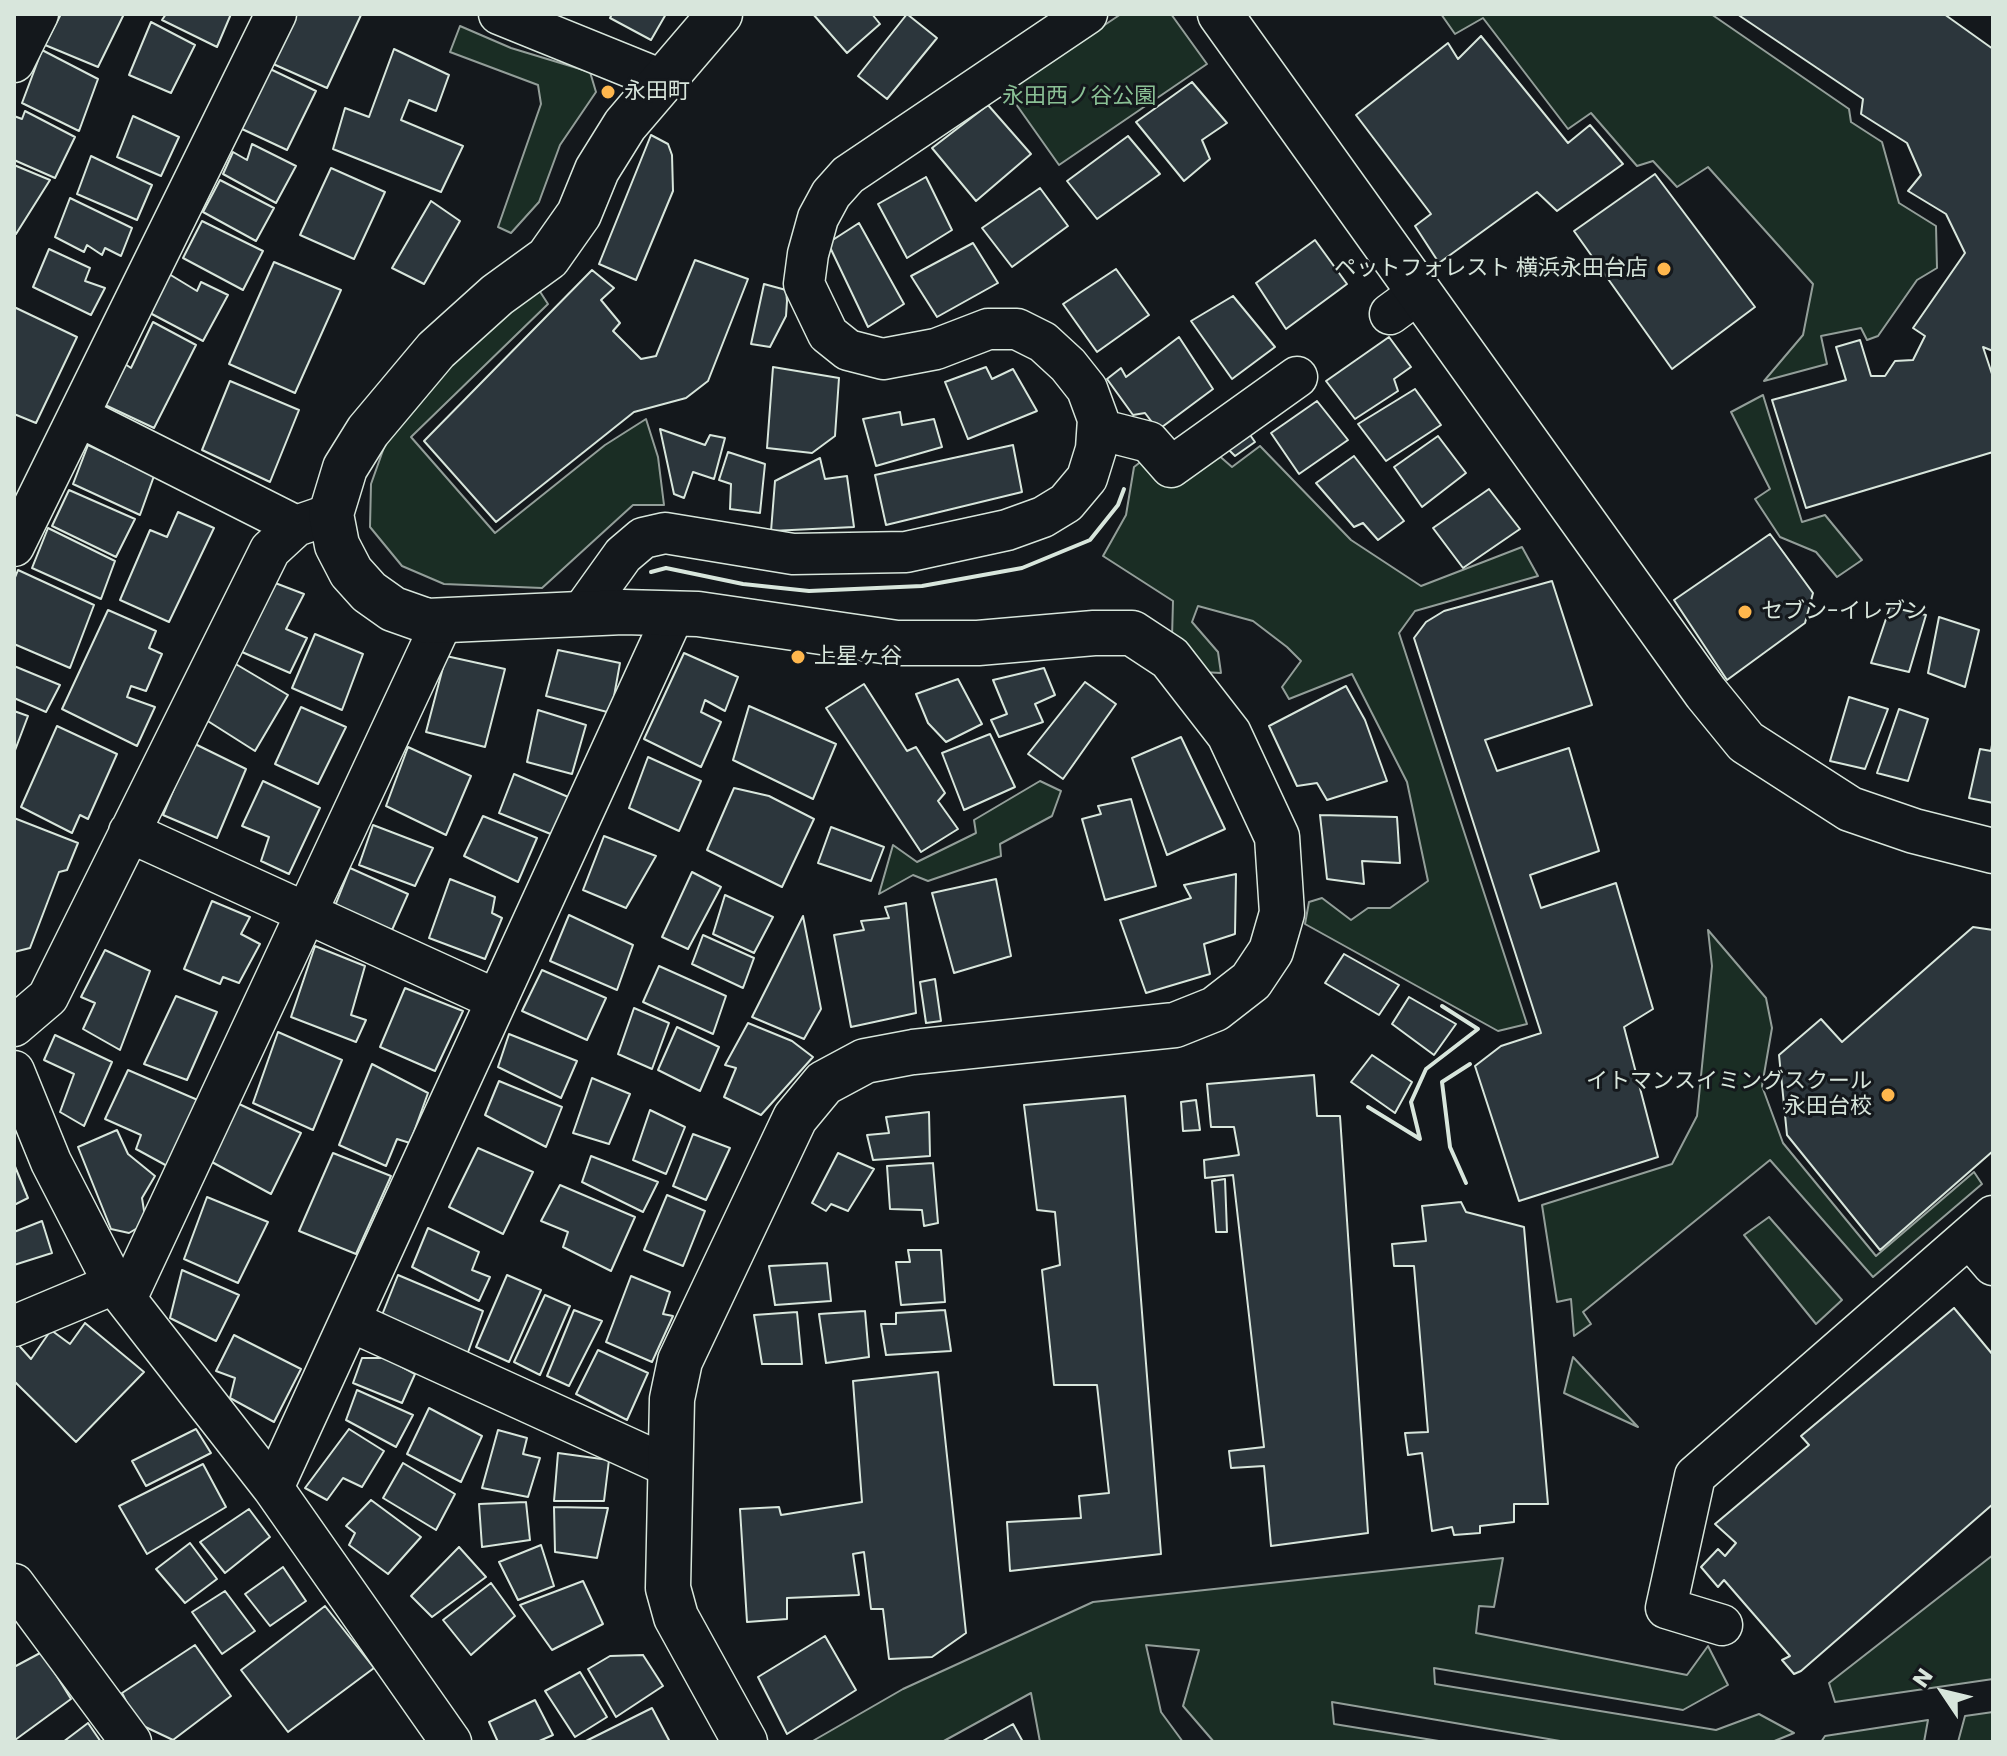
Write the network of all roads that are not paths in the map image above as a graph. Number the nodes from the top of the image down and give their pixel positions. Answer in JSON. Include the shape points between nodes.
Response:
{"nodes":[{"id":1,"x":38,"y":14,"type":"edge"},
{"id":2,"x":276,"y":14,"type":"edge"},
{"id":3,"x":720,"y":14,"type":"edge"},
{"id":4,"x":1087,"y":14,"type":"edge"},
{"id":5,"x":1220,"y":14,"type":"edge"},
{"id":6,"x":509,"y":16,"type":"edge"},
{"id":7,"x":14,"y":62,"type":"edge"},
{"id":8,"x":662,"y":80,"type":"junction"},
{"id":9,"x":1297,"y":377,"type":"dead end"},
{"id":10,"x":78,"y":416,"type":"junction"},
{"id":11,"x":1098,"y":429,"type":"junction"},
{"id":12,"x":313,"y":520,"type":"junction"},
{"id":13,"x":14,"y":546,"type":"edge"},
{"id":14,"x":674,"y":614,"type":"junction"},
{"id":15,"x":580,"y":615,"type":"junction"},
{"id":16,"x":442,"y":622,"type":"junction"},
{"id":17,"x":129,"y":832,"type":"junction"},
{"id":18,"x":1993,"y":851,"type":"edge"},
{"id":19,"x":306,"y":913,"type":"junction"},
{"id":20,"x":497,"y":1000,"type":"junction"},
{"id":21,"x":14,"y":1026,"type":"edge"},
{"id":22,"x":16,"y":1083,"type":"edge"},
{"id":23,"x":1985,"y":1239,"type":"edge"},
{"id":24,"x":120,"y":1292,"type":"junction"},
{"id":25,"x":350,"y":1321,"type":"junction"},
{"id":26,"x":14,"y":1326,"type":"edge"},
{"id":27,"x":670,"y":1467,"type":"junction"},
{"id":28,"x":273,"y":1488,"type":"junction"},
{"id":29,"x":14,"y":1584,"type":"edge"},
{"id":30,"x":1722,"y":1625,"type":"dead end"},
{"id":31,"x":131,"y":1742,"type":"edge"},
{"id":32,"x":450,"y":1742,"type":"edge"},
{"id":33,"x":745,"y":1742,"type":"edge"}],
"edges":[{"from":1,"to":7,"type":"street"},
{"from":2,"to":10,"type":"street"},
{"from":3,"to":8,"type":"street"},
{"from":4,"to":11,"type":"street","via":[[848,175],[818,218],[804,284],[828,334],[848,350],[883,359],[936,349],[988,329],[1017,329],[1043,342],[1068,365],[1087,389]]},
{"from":5,"to":18,"type":"street","via":[[1405,303],[1746,742],[1850,809]]},
{"from":6,"to":8,"type":"street"},
{"from":8,"to":12,"type":"street","via":[[618,137],[579,214],[548,258],[467,322],[395,396]]},
{"from":9,"to":11,"type":"street","via":[[1171,467],[1149,442]]},
{"from":10,"to":12,"type":"street"},
{"from":10,"to":13,"type":"street"},
{"from":11,"to":15,"type":"street","via":[[1087,478],[1066,503],[1007,530],[906,552],[793,554],[665,533],[643,538],[623,555]]},
{"from":12,"to":16,"type":"street","via":[[369,592],[393,609]]},
{"from":12,"to":17,"type":"street","via":[[270,550]]},
{"from":14,"to":15,"type":"street"},
{"from":14,"to":20,"type":"street"},
{"from":14,"to":27,"type":"street","via":[[897,643],[1132,633],[1170,658],[1229,734],[1277,837],[1282,913],[1271,951],[1251,981],[1215,1009],[1175,1025],[913,1052],[865,1061],[824,1083],[795,1118],[680,1361],[672,1399]]},
{"from":15,"to":16,"type":"street"},
{"from":16,"to":19,"type":"street"},
{"from":17,"to":19,"type":"street"},
{"from":17,"to":21,"type":"street","via":[[48,997]]},
{"from":19,"to":20,"type":"street"},
{"from":19,"to":24,"type":"street"},
{"from":20,"to":25,"type":"street"},
{"from":22,"to":24,"type":"street"},
{"from":23,"to":30,"type":"street","via":[[1695,1476],[1666,1608]]},
{"from":24,"to":26,"type":"street"},
{"from":24,"to":28,"type":"street"},
{"from":25,"to":27,"type":"street"},
{"from":25,"to":28,"type":"street"},
{"from":27,"to":33,"type":"street","via":[[668,1588],[676,1617]]},
{"from":28,"to":32,"type":"street"},
{"from":29,"to":31,"type":"street"}]}
